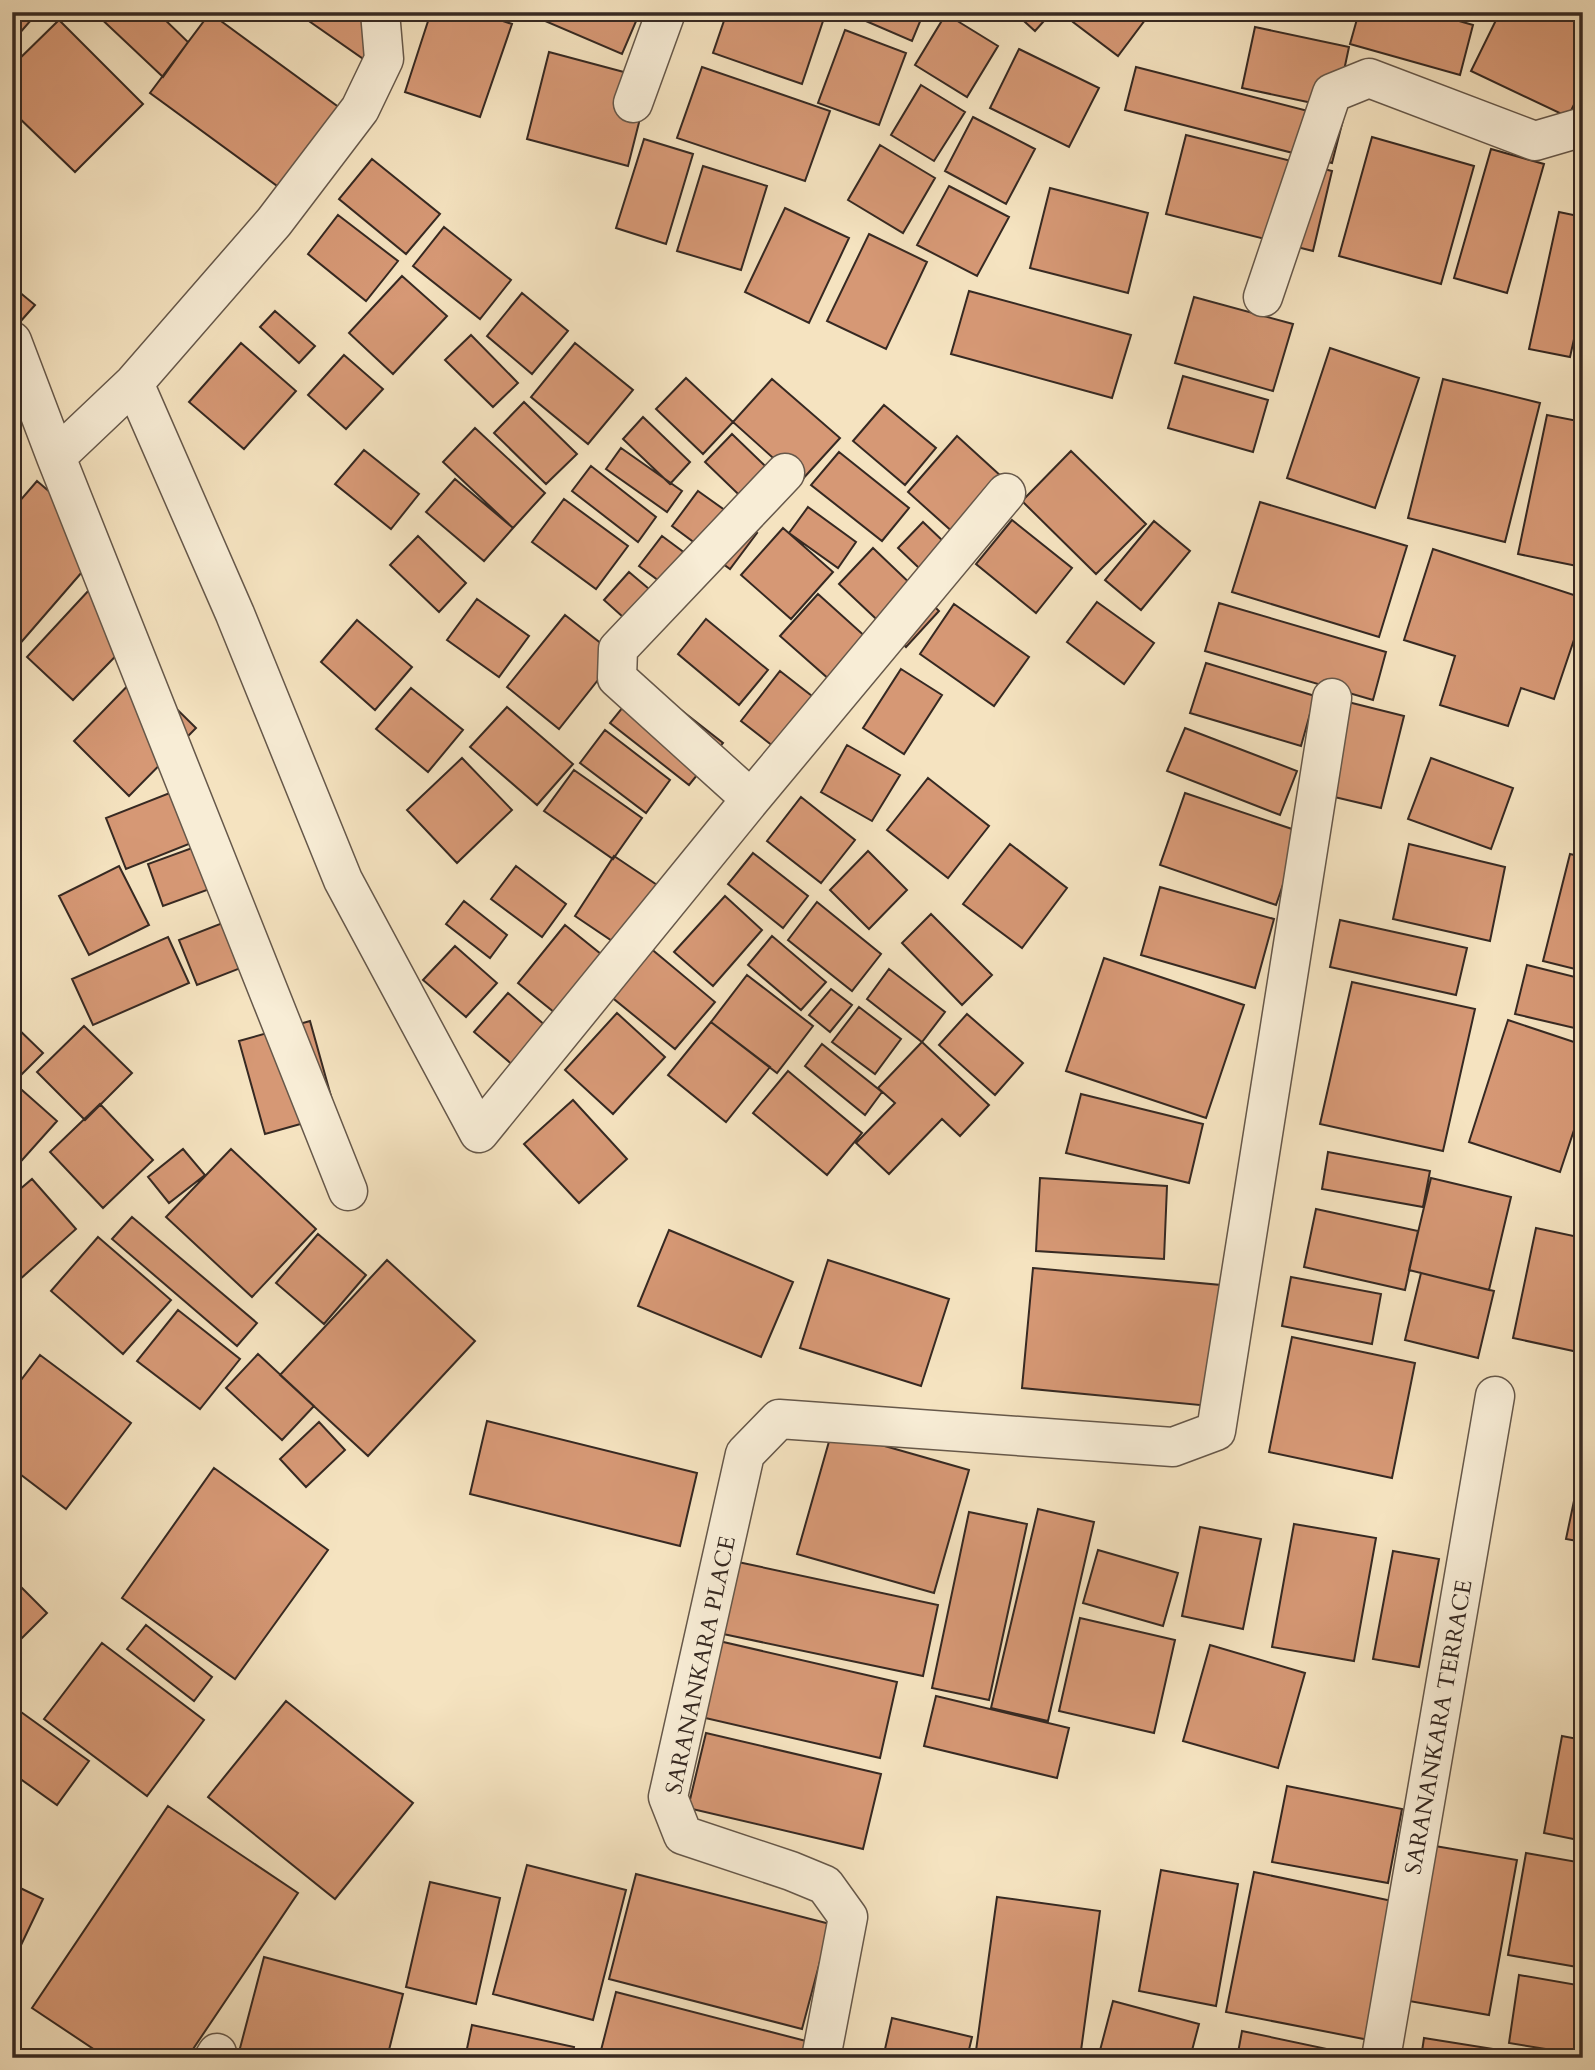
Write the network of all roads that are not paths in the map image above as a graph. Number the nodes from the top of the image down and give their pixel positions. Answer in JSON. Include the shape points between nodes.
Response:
{"nodes":[{"id":1,"x":380,"y":12,"type":"edge"},
{"id":2,"x":666,"y":12,"type":"edge"},
{"id":3,"x":633,"y":103,"type":"dead end"},
{"id":4,"x":1583,"y":127,"type":"edge"},
{"id":5,"x":1262,"y":297,"type":"dead end"},
{"id":6,"x":12,"y":341,"type":"edge"},
{"id":7,"x":134,"y":383,"type":"junction"},
{"id":8,"x":56,"y":457,"type":"junction"},
{"id":9,"x":785,"y":473,"type":"dead end"},
{"id":10,"x":1006,"y":493,"type":"dead end"},
{"id":11,"x":1332,"y":698,"type":"dead end"},
{"id":12,"x":751,"y":799,"type":"junction"},
{"id":13,"x":348,"y":1191,"type":"dead end"},
{"id":14,"x":1495,"y":1396,"type":"dead end"},
{"id":15,"x":821,"y":2058,"type":"edge"},
{"id":16,"x":1381,"y":2058,"type":"edge"}],
"edges":[{"from":1,"to":7,"type":"street","via":[[384,59],[360,109],[274,222]]},
{"from":2,"to":3,"type":"street"},
{"from":4,"to":5,"type":"street","via":[[1535,141],[1369,78],[1332,93]]},
{"from":6,"to":8,"type":"street"},
{"from":7,"to":8,"type":"street"},
{"from":7,"to":12,"type":"street","via":[[235,614],[343,880],[479,1133]]},
{"from":8,"to":13,"type":"street"},
{"from":9,"to":12,"type":"street","via":[[618,649],[617,678]]},
{"from":10,"to":12,"type":"street"},
{"from":11,"to":15,"type":"street","name":"SARANANKARA PLACE","via":[[1216,1431],[1173,1447],[779,1419],[745,1454],[668,1797],[683,1835],[825,1885],[848,1917]]},
{"from":14,"to":16,"type":"street","name":"SARANANKARA TERRACE"}]}
